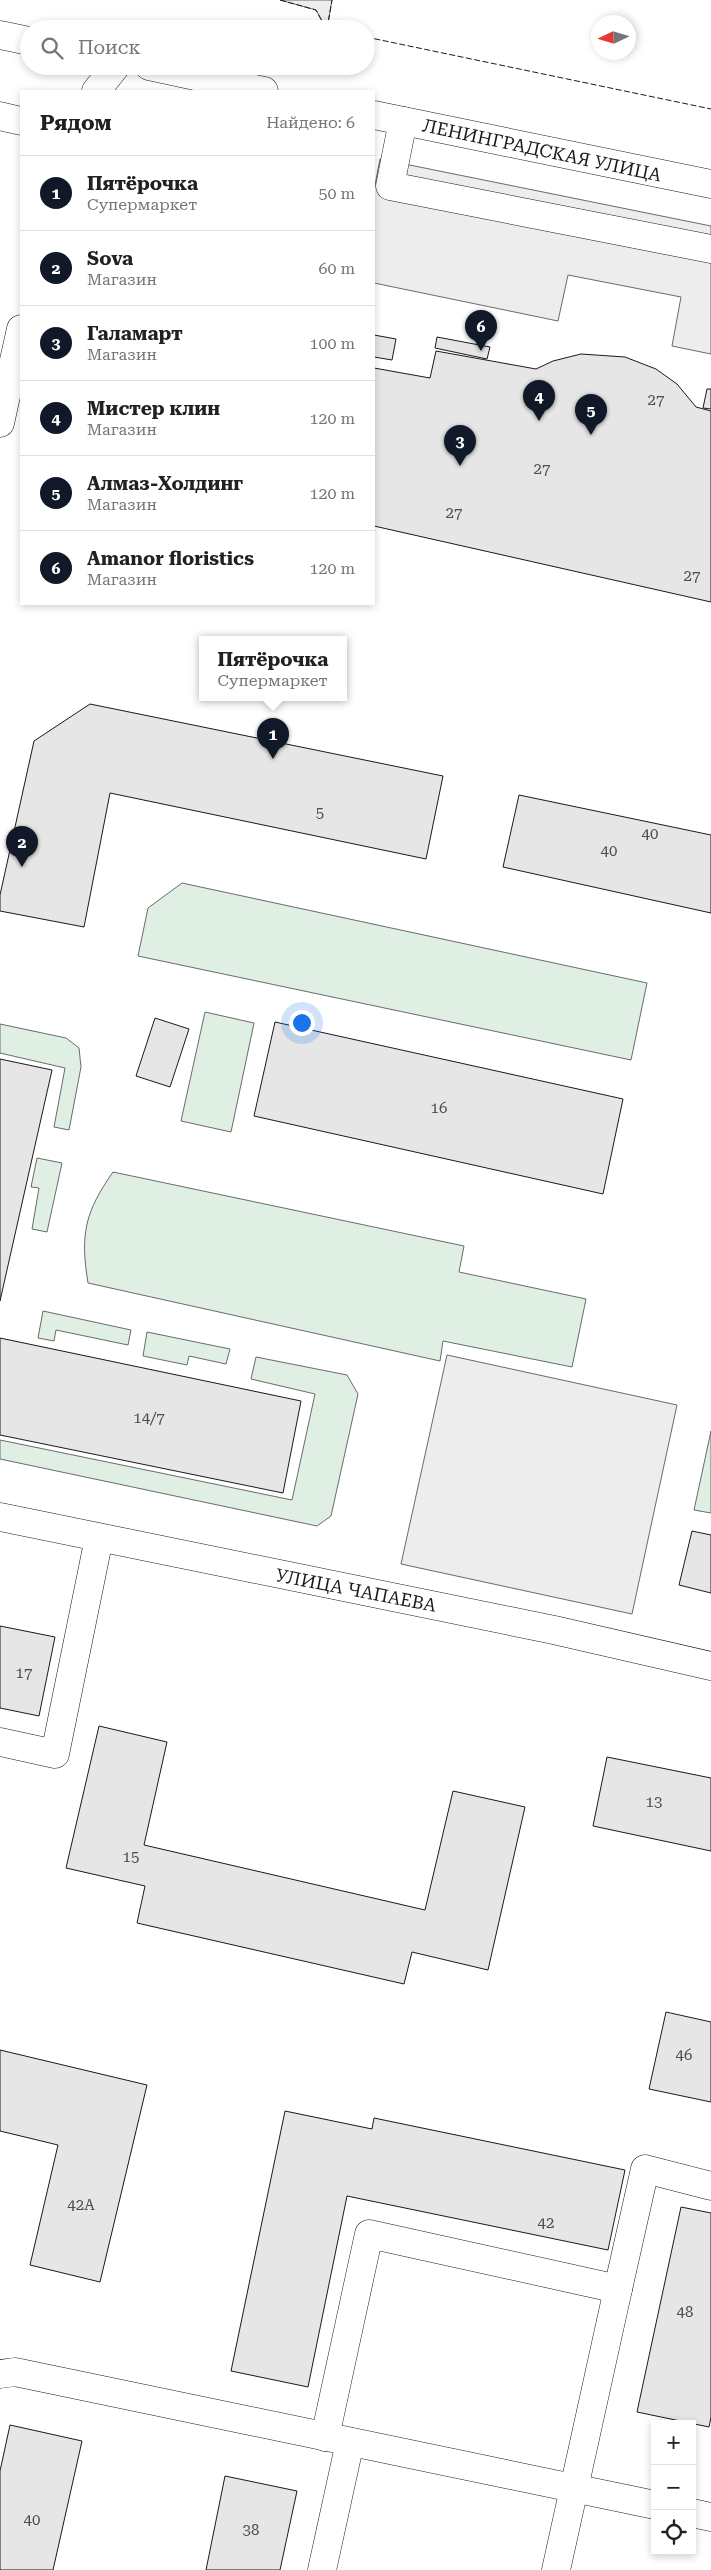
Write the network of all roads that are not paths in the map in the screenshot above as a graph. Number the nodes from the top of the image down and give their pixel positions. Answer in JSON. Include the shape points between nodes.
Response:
{"nodes":[{"id":1,"x":0,"y":35,"type":"edge"},
{"id":2,"x":20,"y":39,"type":"edge"},
{"id":3,"x":109,"y":75,"type":"edge"},
{"id":4,"x":190,"y":75,"type":"edge"},
{"id":5,"x":97,"y":90,"type":"edge"},
{"id":6,"x":259,"y":90,"type":"edge"},
{"id":7,"x":375,"y":115,"type":"edge"},
{"id":8,"x":0,"y":116,"type":"edge"},
{"id":9,"x":20,"y":121,"type":"edge"},
{"id":10,"x":403,"y":121,"type":"junction"},
{"id":11,"x":711,"y":184,"type":"edge"},
{"id":12,"x":711,"y":249,"type":"edge"},
{"id":13,"x":20,"y":333,"type":"edge"},
{"id":14,"x":0,"y":423,"type":"edge"},
{"id":15,"x":0,"y":1518,"type":"edge"},
{"id":16,"x":99,"y":1538,"type":"junction"},
{"id":17,"x":711,"y":1666,"type":"edge"},
{"id":18,"x":0,"y":1742,"type":"edge"},
{"id":19,"x":711,"y":2186,"type":"edge"},
{"id":20,"x":618,"y":2289,"type":"junction"},
{"id":21,"x":0,"y":2374,"type":"edge"},
{"id":22,"x":337,"y":2440,"type":"junction"},
{"id":23,"x":574,"y":2489,"type":"junction"},
{"id":24,"x":651,"y":2504,"type":"edge"},
{"id":25,"x":696,"y":2514,"type":"edge"},
{"id":26,"x":711,"y":2517,"type":"edge"},
{"id":27,"x":322,"y":2570,"type":"edge"},
{"id":28,"x":556,"y":2570,"type":"edge"}],
"edges":[{"from":1,"to":2,"type":"street"},
{"from":3,"to":5,"type":"street"},
{"from":4,"to":6,"type":"street"},
{"from":7,"to":10,"type":"street","name":"ЛЕНИНГРАДСКАЯ УЛИЦА"},
{"from":8,"to":9,"type":"street"},
{"from":10,"to":11,"type":"street","name":"ЛЕНИНГРАДСКАЯ УЛИЦА"},
{"from":10,"to":12,"type":"street","via":[[390,186]]},
{"from":13,"to":14,"type":"street"},
{"from":15,"to":16,"type":"street","name":"УЛИЦА ЧАПАЕВА"},
{"from":16,"to":17,"type":"street","name":"УЛИЦА ЧАПАЕВА","via":[[554,1630]]},
{"from":16,"to":18,"type":"street","via":[[55,1754]]},
{"from":19,"to":20,"type":"street","via":[[645,2169]]},
{"from":20,"to":22,"type":"street","via":[[370,2234]]},
{"from":20,"to":23,"type":"street"},
{"from":21,"to":22,"type":"street","via":[[15,2372]]},
{"from":22,"to":23,"type":"street"},
{"from":22,"to":27,"type":"street"},
{"from":23,"to":24,"type":"street"},
{"from":23,"to":28,"type":"street"},
{"from":25,"to":26,"type":"street"}]}
